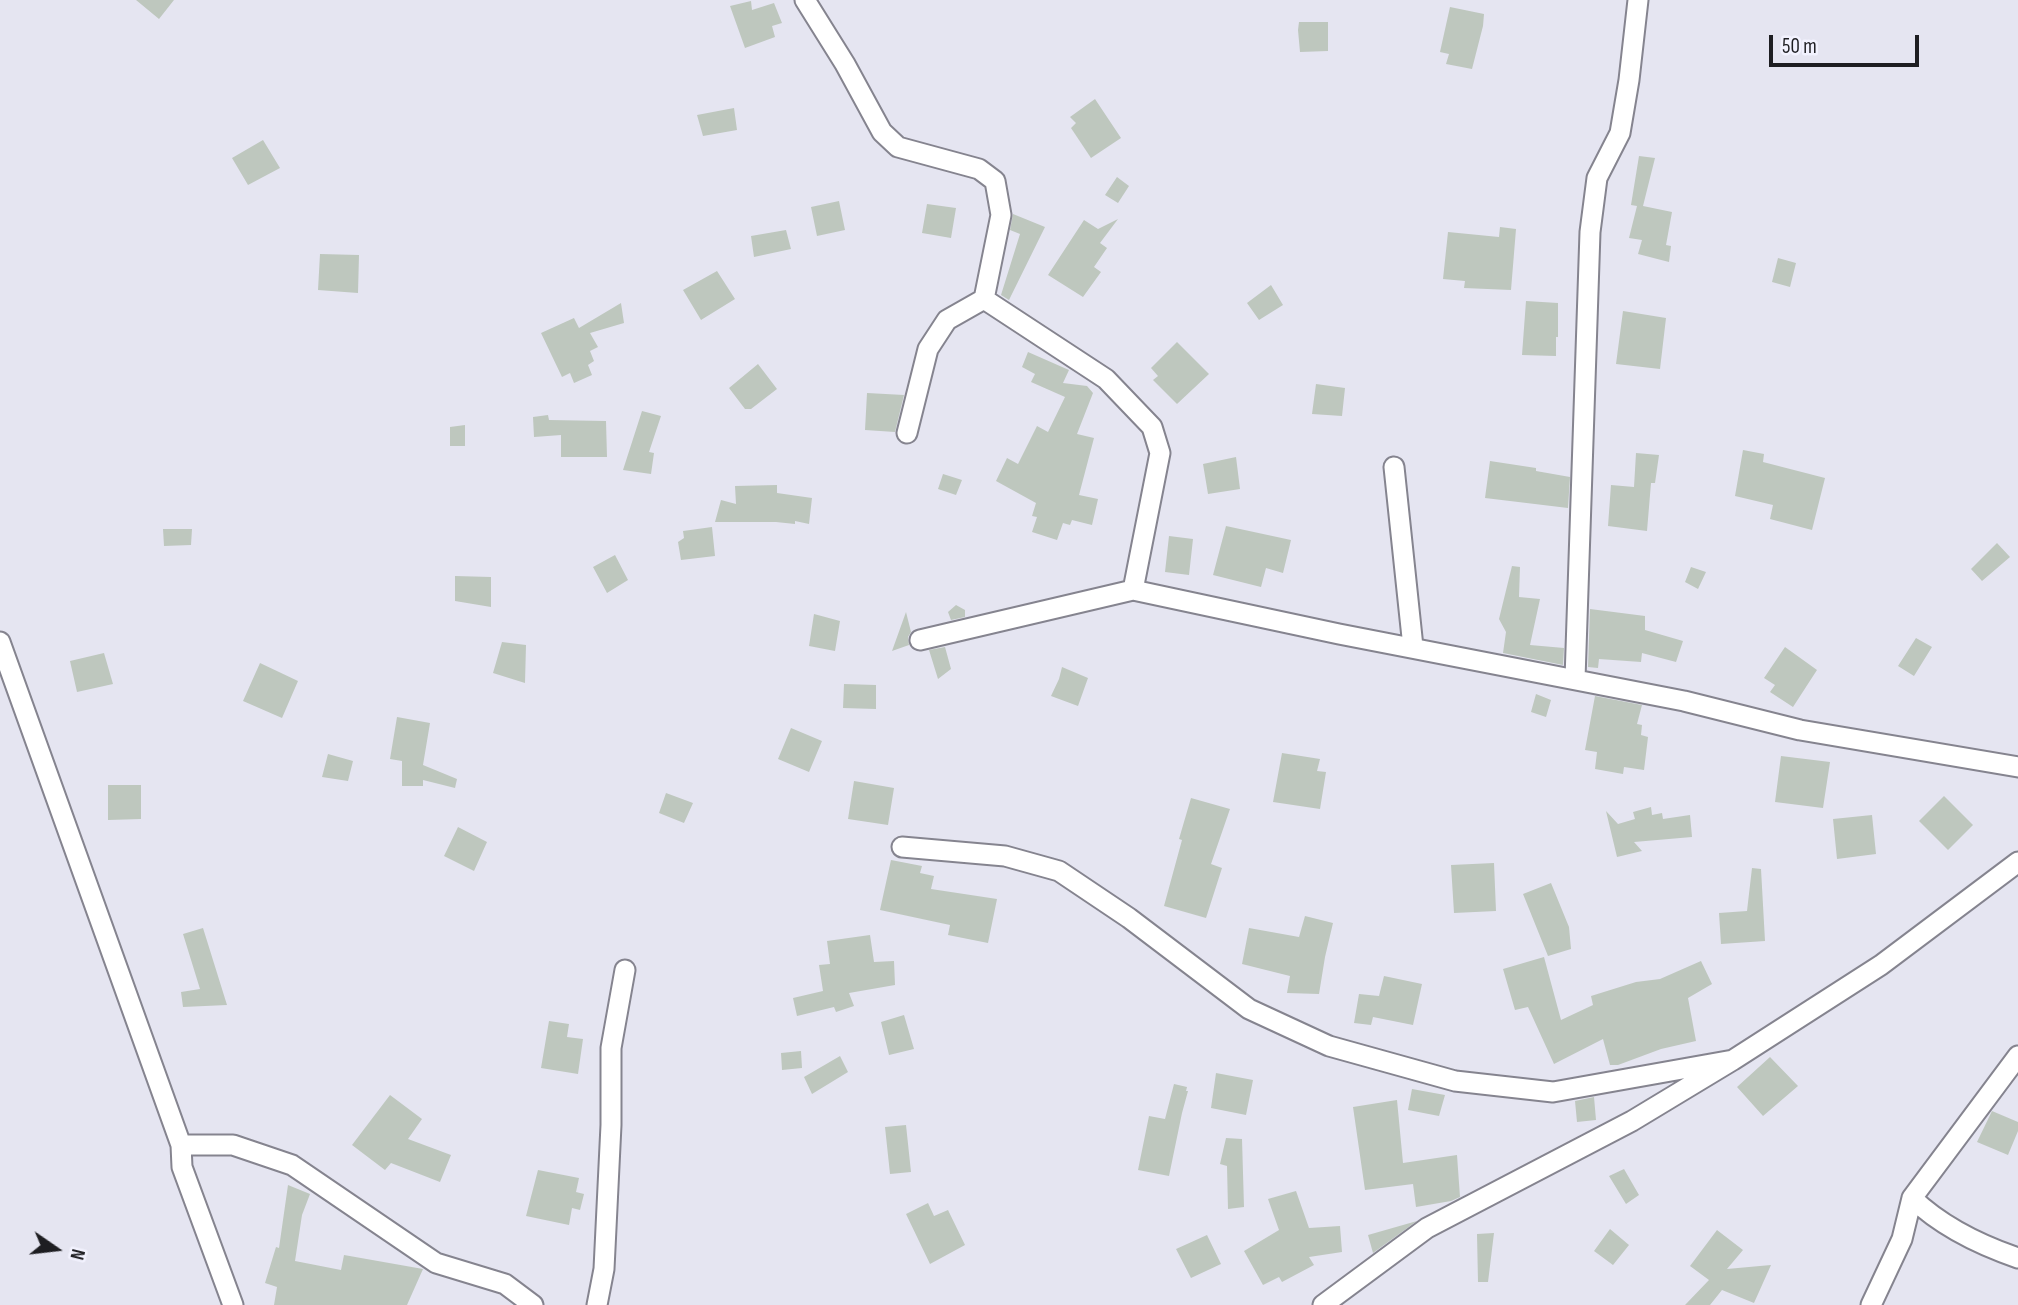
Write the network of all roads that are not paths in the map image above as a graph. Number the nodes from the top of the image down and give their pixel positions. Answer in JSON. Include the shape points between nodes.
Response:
{"nodes":[{"id":1,"x":805,"y":0,"type":"edge"},
{"id":2,"x":1638,"y":0,"type":"edge"},
{"id":3,"x":984,"y":299,"type":"junction"},
{"id":4,"x":907,"y":433,"type":"dead end"},
{"id":5,"x":1394,"y":467,"type":"dead end"},
{"id":6,"x":1133,"y":590,"type":"junction"},
{"id":7,"x":920,"y":640,"type":"dead end"},
{"id":8,"x":0,"y":642,"type":"edge"},
{"id":9,"x":1413,"y":647,"type":"junction"},
{"id":10,"x":1575,"y":679,"type":"junction"},
{"id":11,"x":2018,"y":767,"type":"edge"},
{"id":12,"x":902,"y":847,"type":"dead end"},
{"id":13,"x":2018,"y":862,"type":"edge"},
{"id":14,"x":625,"y":970,"type":"dead end"},
{"id":15,"x":2018,"y":1056,"type":"edge"},
{"id":16,"x":1733,"y":1060,"type":"junction"},
{"id":17,"x":181,"y":1145,"type":"junction"},
{"id":18,"x":1912,"y":1198,"type":"junction"},
{"id":19,"x":2018,"y":1258,"type":"edge"},
{"id":20,"x":233,"y":1305,"type":"edge"},
{"id":21,"x":533,"y":1305,"type":"edge"},
{"id":22,"x":597,"y":1305,"type":"edge"},
{"id":23,"x":1323,"y":1305,"type":"edge"},
{"id":24,"x":1871,"y":1305,"type":"edge"}],
"edges":[{"from":1,"to":3,"type":"street","via":[[882,132],[898,147],[979,169],[995,181],[1000,215]]},
{"from":2,"to":10,"type":"street","via":[[1620,133],[1597,177],[1590,232]]},
{"from":3,"to":4,"type":"street","via":[[947,320],[928,349]]},
{"from":3,"to":6,"type":"street","via":[[1106,379],[1152,427],[1160,453]]},
{"from":5,"to":9,"type":"street"},
{"from":6,"to":7,"type":"street"},
{"from":6,"to":9,"type":"street"},
{"from":8,"to":17,"type":"street"},
{"from":9,"to":10,"type":"street"},
{"from":10,"to":11,"type":"street","via":[[1800,730]]},
{"from":12,"to":16,"type":"street","via":[[1005,856],[1059,871],[1250,1009],[1329,1046],[1455,1081],[1553,1092]]},
{"from":13,"to":16,"type":"street","via":[[1881,965]]},
{"from":14,"to":22,"type":"street","via":[[611,1048],[604,1269]]},
{"from":15,"to":18,"type":"street"},
{"from":16,"to":23,"type":"street","via":[[1632,1121],[1427,1228]]},
{"from":17,"to":20,"type":"street","via":[[183,1167]]},
{"from":17,"to":21,"type":"street","via":[[233,1145],[292,1165],[436,1263],[505,1284]]},
{"from":18,"to":19,"type":"street","via":[[1983,1246]]},
{"from":18,"to":24,"type":"street","via":[[1902,1239]]}]}
